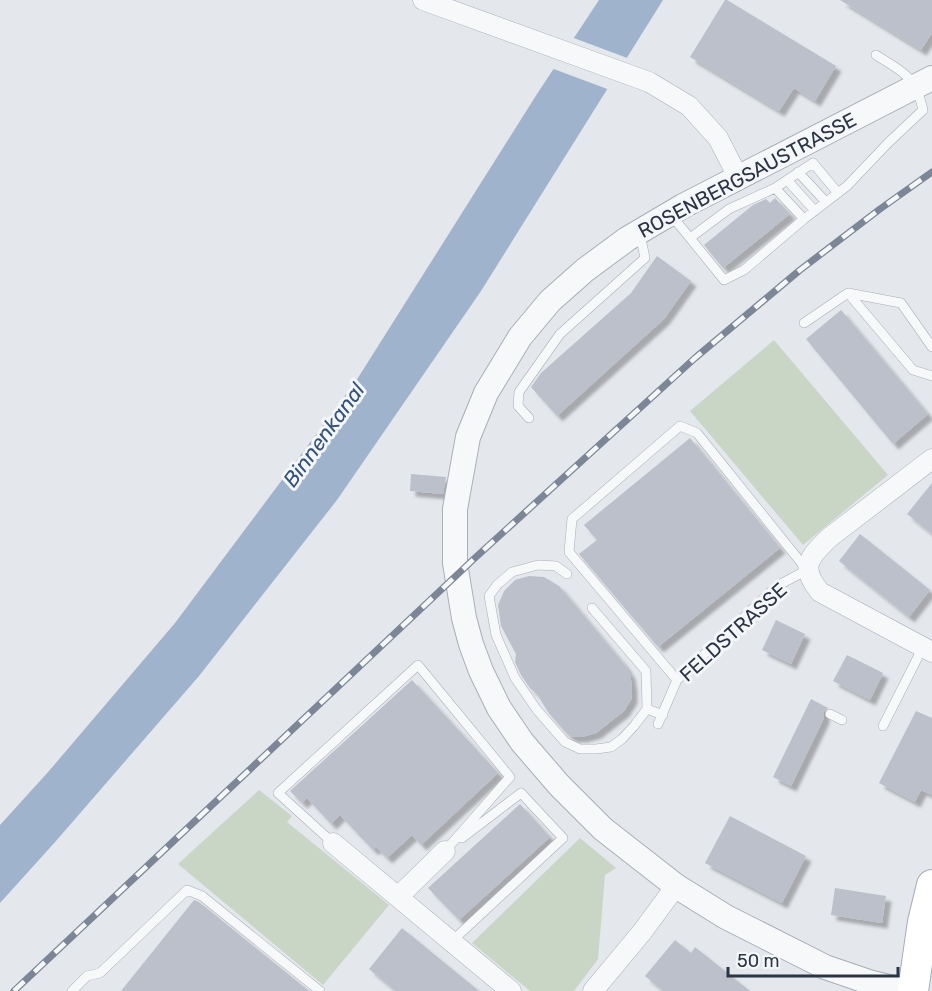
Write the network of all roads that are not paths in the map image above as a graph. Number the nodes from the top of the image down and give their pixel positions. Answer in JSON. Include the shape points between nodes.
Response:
{"nodes":[{"id":1,"x":423,"y":0,"type":"edge"},
{"id":2,"x":876,"y":55,"type":"dead end"},
{"id":3,"x":923,"y":82,"type":"edge"},
{"id":4,"x":928,"y":109,"type":"edge"},
{"id":5,"x":798,"y":172,"type":"junction"},
{"id":6,"x":738,"y":177,"type":"junction"},
{"id":7,"x":787,"y":180,"type":"junction"},
{"id":8,"x":775,"y":188,"type":"junction"},
{"id":9,"x":838,"y":193,"type":"junction"},
{"id":10,"x":826,"y":202,"type":"junction"},
{"id":11,"x":815,"y":211,"type":"junction"},
{"id":12,"x":669,"y":213,"type":"junction"},
{"id":13,"x":804,"y":219,"type":"junction"},
{"id":14,"x":640,"y":231,"type":"junction"},
{"id":15,"x":690,"y":238,"type":"junction"},
{"id":16,"x":848,"y":293,"type":"junction"},
{"id":17,"x":804,"y":323,"type":"dead end"},
{"id":18,"x":932,"y":347,"type":"edge"},
{"id":19,"x":932,"y":376,"type":"edge"},
{"id":20,"x":529,"y":418,"type":"dead end"},
{"id":21,"x":932,"y":459,"type":"edge"},
{"id":22,"x":807,"y":570,"type":"junction"},
{"id":23,"x":567,"y":574,"type":"dead end"},
{"id":24,"x":592,"y":609,"type":"dead end"},
{"id":25,"x":927,"y":649,"type":"edge"},
{"id":26,"x":677,"y":681,"type":"junction"},
{"id":27,"x":647,"y":709,"type":"junction"},
{"id":28,"x":830,"y":714,"type":"dead end"},
{"id":29,"x":663,"y":715,"type":"junction"},
{"id":30,"x":842,"y":720,"type":"dead end"},
{"id":31,"x":658,"y":724,"type":"dead end"},
{"id":32,"x":883,"y":726,"type":"dead end"},
{"id":33,"x":333,"y":843,"type":"joint"},
{"id":34,"x":445,"y":851,"type":"junction"},
{"id":35,"x":932,"y":885,"type":"edge"},
{"id":36,"x":676,"y":886,"type":"junction"},
{"id":37,"x":399,"y":896,"type":"junction"},
{"id":38,"x":451,"y":942,"type":"junction"},
{"id":39,"x":72,"y":991,"type":"edge"},
{"id":40,"x":320,"y":991,"type":"edge"},
{"id":41,"x":511,"y":991,"type":"edge"},
{"id":42,"x":593,"y":991,"type":"edge"},
{"id":43,"x":905,"y":991,"type":"edge"},
{"id":44,"x":913,"y":991,"type":"edge"}],
"edges":[{"from":1,"to":6,"type":"street","via":[[649,82],[689,106],[718,138]]},
{"from":2,"to":3,"type":"lane"},
{"from":3,"to":4,"type":"lane"},
{"from":3,"to":6,"type":"street","name":"ROSENBERGSAUSTRASSE"},
{"from":4,"to":9,"type":"lane"},
{"from":5,"to":7,"type":"lane"},
{"from":5,"to":9,"type":"lane","via":[[813,164]]},
{"from":5,"to":10,"type":"lane"},
{"from":6,"to":12,"type":"street","name":"ROSENBERGSAUSTRASSE"},
{"from":7,"to":8,"type":"lane"},
{"from":7,"to":11,"type":"lane"},
{"from":8,"to":13,"type":"lane"},
{"from":8,"to":15,"type":"lane","via":[[729,209]]},
{"from":9,"to":10,"type":"lane"},
{"from":10,"to":11,"type":"lane"},
{"from":11,"to":13,"type":"lane"},
{"from":12,"to":14,"type":"street","name":"ROSENBERGSAUSTRASSE"},
{"from":12,"to":15,"type":"lane"},
{"from":13,"to":15,"type":"lane","via":[[744,270],[724,280]]},
{"from":14,"to":20,"type":"lane","via":[[645,258],[560,334],[519,392],[518,406]]},
{"from":14,"to":36,"type":"street","name":"ROSENBERGSAUSTRASSE","via":[[550,301],[520,337],[486,393],[468,437],[455,509],[455,563],[464,618],[481,671],[522,742],[603,829]]},
{"from":16,"to":17,"type":"lane"},
{"from":16,"to":18,"type":"lane","via":[[901,303]]},
{"from":16,"to":19,"type":"lane","via":[[913,370]]},
{"from":21,"to":22,"type":"street","name":"FELDSTRASSE","via":[[830,537],[816,550]]},
{"from":22,"to":25,"type":"street","via":[[820,592]]},
{"from":22,"to":26,"type":"lane","name":"FELDSTRASSE","via":[[777,586]]},
{"from":22,"to":26,"type":"lane","via":[[697,433],[680,426],[572,519],[569,552]]},
{"from":23,"to":27,"type":"lane","via":[[556,566],[538,565],[512,572],[489,596],[496,635],[514,678],[565,742],[580,749],[611,747]]},
{"from":24,"to":27,"type":"lane","via":[[646,671]]},
{"from":25,"to":32,"type":"lane"},
{"from":26,"to":29,"type":"lane","name":"FELDSTRASSE"},
{"from":27,"to":29,"type":"lane"},
{"from":28,"to":30,"type":"lane"},
{"from":29,"to":31,"type":"lane","name":"FELDSTRASSE"},
{"from":33,"to":34,"type":"lane","via":[[278,792],[418,665],[510,777]]},
{"from":33,"to":37,"type":"street"},
{"from":34,"to":37,"type":"street"},
{"from":34,"to":38,"type":"lane","via":[[521,793],[563,838]]},
{"from":35,"to":44,"type":"main road"},
{"from":36,"to":42,"type":"street"},
{"from":36,"to":43,"type":"street","name":"ROSENBERGSAUSTRASSE","via":[[726,917],[825,967]]},
{"from":37,"to":38,"type":"street"},
{"from":38,"to":41,"type":"street"},
{"from":39,"to":40,"type":"lane","via":[[87,976],[100,973],[187,890],[202,896]]}]}
